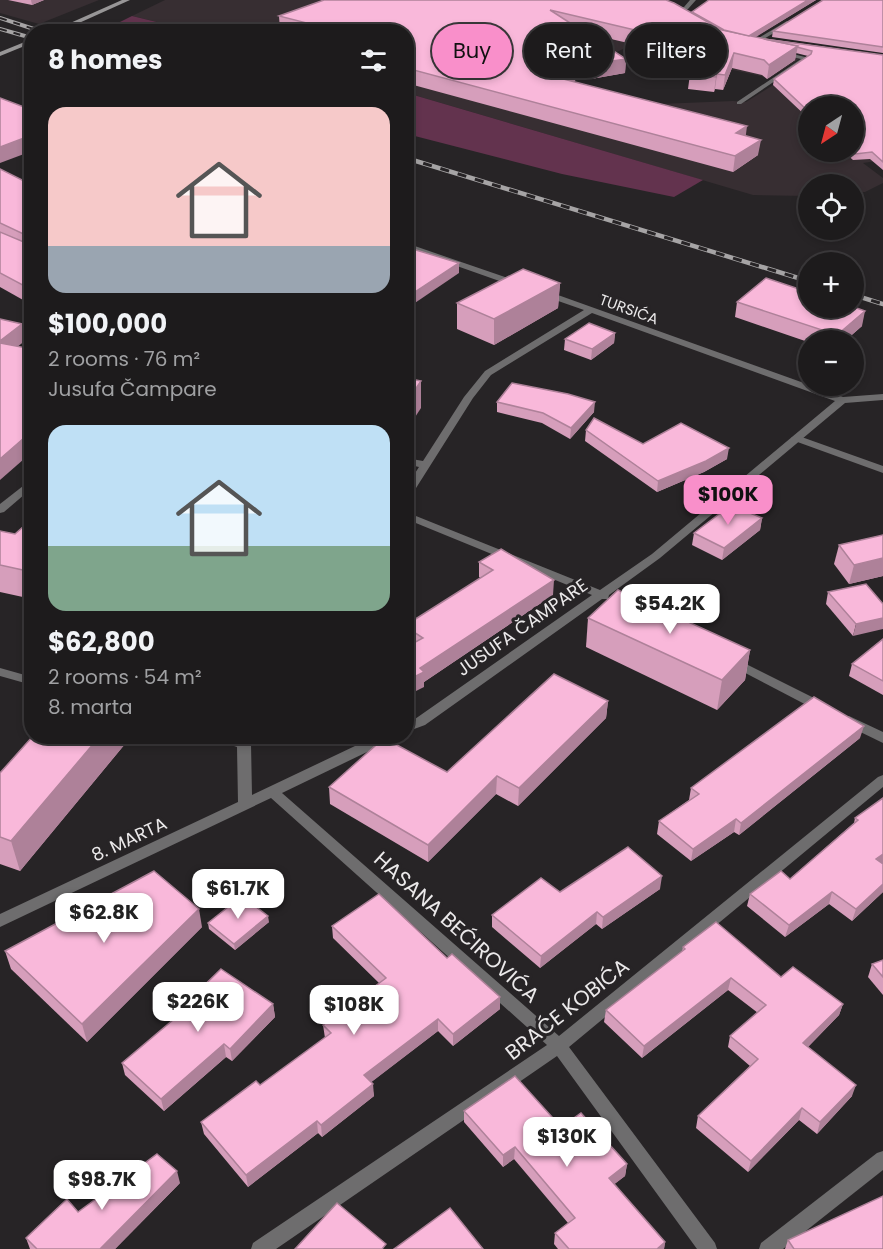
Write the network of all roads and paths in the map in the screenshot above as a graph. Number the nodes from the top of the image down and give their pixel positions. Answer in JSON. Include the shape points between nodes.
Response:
{"nodes":[{"id":1,"x":127,"y":0,"type":"edge"},
{"id":2,"x":693,"y":0,"type":"edge"},
{"id":3,"x":797,"y":16,"type":"edge"},
{"id":4,"x":683,"y":18,"type":"edge"},
{"id":5,"x":72,"y":24,"type":"edge"},
{"id":6,"x":762,"y":39,"type":"junction"},
{"id":7,"x":773,"y":40,"type":"edge"},
{"id":8,"x":24,"y":44,"type":"edge"},
{"id":9,"x":740,"y":44,"type":"edge"},
{"id":10,"x":749,"y":46,"type":"junction"},
{"id":11,"x":761,"y":48,"type":"edge"},
{"id":12,"x":772,"y":51,"type":"edge"},
{"id":13,"x":0,"y":54,"type":"edge"},
{"id":14,"x":739,"y":103,"type":"dead end"},
{"id":15,"x":414,"y":248,"type":"edge"},
{"id":16,"x":591,"y":310,"type":"junction"},
{"id":17,"x":0,"y":323,"type":"edge"},
{"id":18,"x":24,"y":334,"type":"edge"},
{"id":19,"x":883,"y":398,"type":"edge"},
{"id":20,"x":842,"y":400,"type":"junction"},
{"id":21,"x":796,"y":438,"type":"junction"},
{"id":22,"x":414,"y":463,"type":"edge"},
{"id":23,"x":427,"y":465,"type":"junction"},
{"id":24,"x":883,"y":470,"type":"edge"},
{"id":25,"x":414,"y":484,"type":"edge"},
{"id":26,"x":24,"y":489,"type":"edge"},
{"id":27,"x":0,"y":510,"type":"edge"},
{"id":28,"x":414,"y":518,"type":"edge"},
{"id":29,"x":600,"y":593,"type":"junction"},
{"id":30,"x":621,"y":604,"type":"edge"},
{"id":31,"x":715,"y":652,"type":"edge"},
{"id":32,"x":0,"y":672,"type":"edge"},
{"id":33,"x":24,"y":679,"type":"edge"},
{"id":34,"x":414,"y":725,"type":"edge"},
{"id":35,"x":883,"y":738,"type":"edge"},
{"id":36,"x":247,"y":744,"type":"edge"},
{"id":37,"x":372,"y":744,"type":"edge"},
{"id":38,"x":883,"y":780,"type":"edge"},
{"id":39,"x":273,"y":792,"type":"junction"},
{"id":40,"x":245,"y":806,"type":"junction"},
{"id":41,"x":0,"y":921,"type":"edge"},
{"id":42,"x":559,"y":1046,"type":"junction"},
{"id":43,"x":883,"y":1159,"type":"edge"},
{"id":44,"x":260,"y":1249,"type":"edge"},
{"id":45,"x":708,"y":1249,"type":"edge"},
{"id":46,"x":768,"y":1249,"type":"edge"}],
"edges":[{"from":1,"to":5,"type":"main road"},
{"from":2,"to":4,"type":"street","via":[[675,13]]},
{"from":3,"to":6,"type":"street"},
{"from":6,"to":7,"type":"street"},
{"from":6,"to":10,"type":"street"},
{"from":8,"to":13,"type":"main road"},
{"from":9,"to":10,"type":"street"},
{"from":10,"to":11,"type":"street"},
{"from":12,"to":14,"type":"street","via":[[806,58]]},
{"from":15,"to":16,"type":"street","name":"TURSIĆA"},
{"from":16,"to":20,"type":"street","name":"TURSIĆA"},
{"from":16,"to":23,"type":"street","via":[[488,372]]},
{"from":17,"to":18,"type":"street"},
{"from":19,"to":20,"type":"street"},
{"from":20,"to":21,"type":"street","name":"JUSUFA ČAMPARE"},
{"from":21,"to":24,"type":"street"},
{"from":21,"to":29,"type":"street","name":"JUSUFA ČAMPARE","via":[[656,556]]},
{"from":22,"to":23,"type":"street"},
{"from":23,"to":25,"type":"street"},
{"from":26,"to":27,"type":"street"},
{"from":28,"to":29,"type":"street"},
{"from":29,"to":30,"type":"street"},
{"from":29,"to":34,"type":"street","name":"JUSUFA ČAMPARE"},
{"from":31,"to":35,"type":"street"},
{"from":32,"to":33,"type":"street"},
{"from":36,"to":40,"type":"street"},
{"from":37,"to":39,"type":"street"},
{"from":38,"to":42,"type":"street","name":"BRAĆE KOBIĆA"},
{"from":39,"to":40,"type":"street","name":"8. MARTA"},
{"from":39,"to":42,"type":"street","name":"HASANA BEĆIROVIĆA"},
{"from":40,"to":41,"type":"street","name":"8. MARTA"},
{"from":42,"to":44,"type":"street","name":"BRAĆE KOBIĆA"},
{"from":42,"to":45,"type":"street","name":"HASANA BEĆIROVIĆA"},
{"from":43,"to":46,"type":"street"}]}
